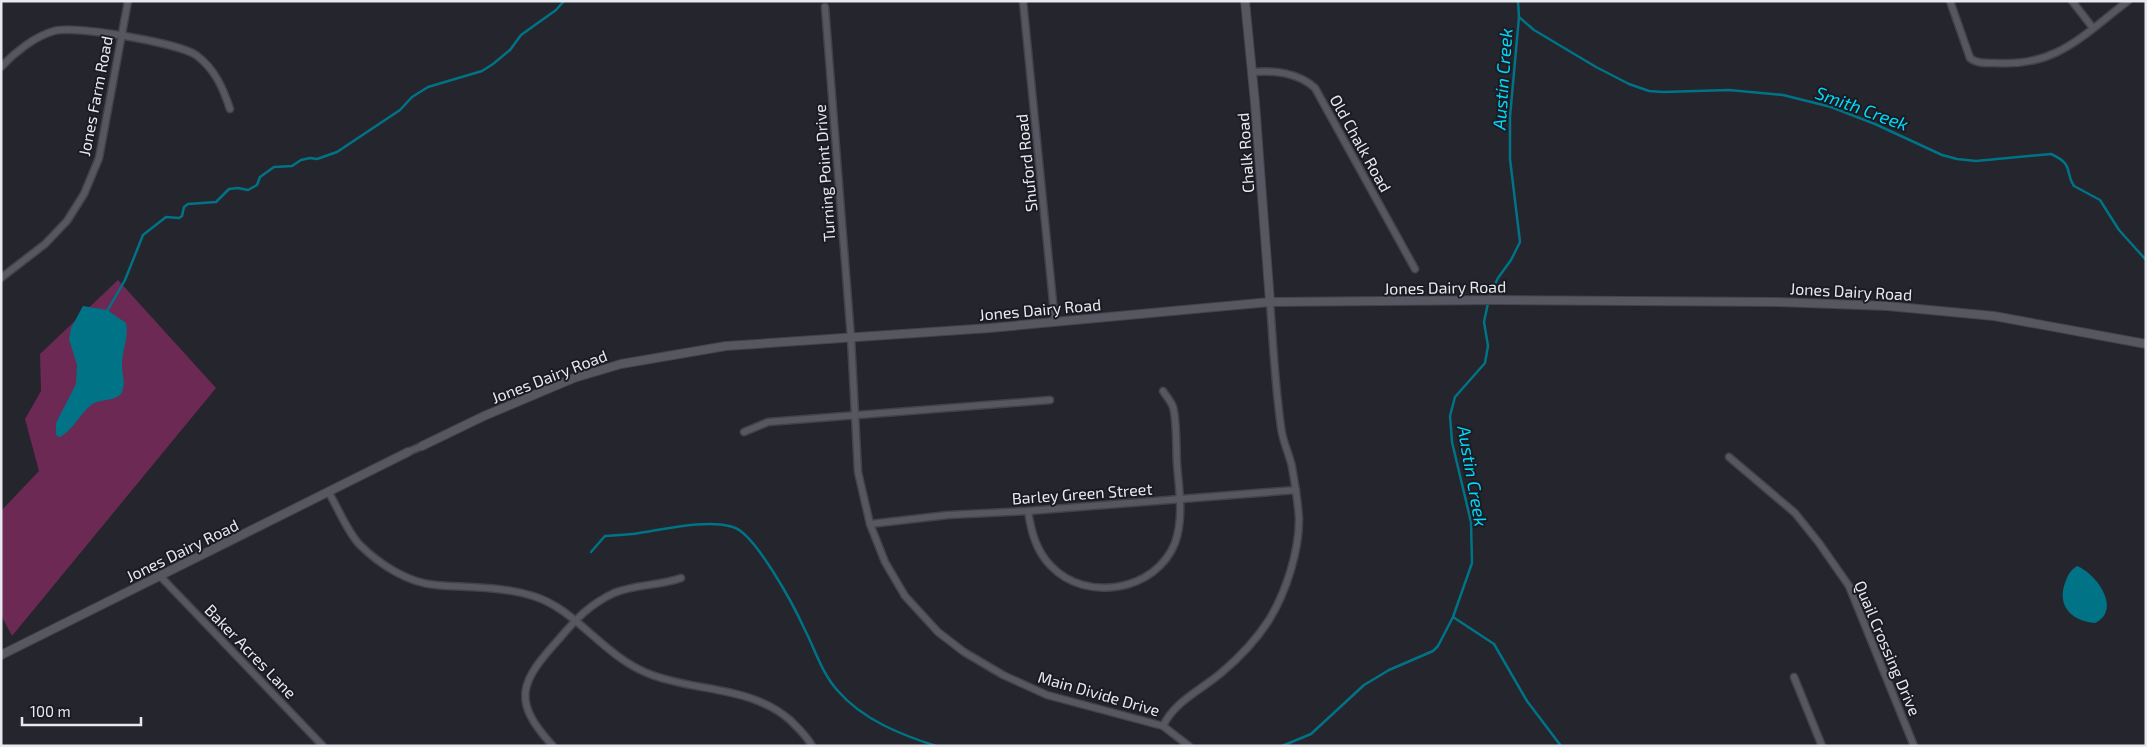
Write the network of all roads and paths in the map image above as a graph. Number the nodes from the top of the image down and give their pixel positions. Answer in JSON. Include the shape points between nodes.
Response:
{"nodes":[{"id":1,"x":128,"y":1,"type":"edge"},
{"id":2,"x":1023,"y":1,"type":"edge"},
{"id":3,"x":1245,"y":1,"type":"edge"},
{"id":4,"x":1950,"y":1,"type":"edge"},
{"id":5,"x":2072,"y":1,"type":"edge"},
{"id":6,"x":2128,"y":1,"type":"edge"},
{"id":7,"x":825,"y":7,"type":"dead end"},
{"id":8,"x":2093,"y":28,"type":"junction"},
{"id":9,"x":120,"y":37,"type":"junction"},
{"id":10,"x":1,"y":67,"type":"edge"},
{"id":11,"x":1253,"y":72,"type":"junction"},
{"id":12,"x":230,"y":109,"type":"dead end"},
{"id":13,"x":1415,"y":269,"type":"dead end"},
{"id":14,"x":1,"y":278,"type":"edge"},
{"id":15,"x":1270,"y":302,"type":"junction"},
{"id":16,"x":1055,"y":322,"type":"junction"},
{"id":17,"x":850,"y":338,"type":"junction"},
{"id":18,"x":2146,"y":344,"type":"edge"},
{"id":19,"x":1163,"y":390,"type":"dead end"},
{"id":20,"x":1050,"y":400,"type":"dead end"},
{"id":21,"x":854,"y":415,"type":"junction"},
{"id":22,"x":744,"y":432,"type":"dead end"},
{"id":23,"x":422,"y":446,"type":"joint"},
{"id":24,"x":408,"y":452,"type":"joint"},
{"id":25,"x":1728,"y":456,"type":"dead end"},
{"id":26,"x":1296,"y":490,"type":"junction"},
{"id":27,"x":329,"y":493,"type":"junction"},
{"id":28,"x":1180,"y":499,"type":"junction"},
{"id":29,"x":1028,"y":511,"type":"junction"},
{"id":30,"x":870,"y":524,"type":"junction"},
{"id":31,"x":160,"y":576,"type":"junction"},
{"id":32,"x":681,"y":578,"type":"dead end"},
{"id":33,"x":574,"y":620,"type":"junction"},
{"id":34,"x":1,"y":655,"type":"edge"},
{"id":35,"x":1794,"y":677,"type":"dead end"},
{"id":36,"x":1163,"y":726,"type":"junction"},
{"id":37,"x":809,"y":744,"type":"edge"},
{"id":38,"x":323,"y":746,"type":"edge"},
{"id":39,"x":553,"y":746,"type":"edge"},
{"id":40,"x":1189,"y":746,"type":"edge"},
{"id":41,"x":1822,"y":746,"type":"edge"},
{"id":42,"x":1914,"y":746,"type":"edge"}],
"edges":[{"from":1,"to":9,"type":"street","name":"Jones Farm Road"},
{"from":2,"to":16,"type":"street","name":"Shuford Road"},
{"from":3,"to":11,"type":"street","name":"Chalk Road"},
{"from":4,"to":8,"type":"street","via":[[1968,54],[1978,62],[2020,64],[2054,55]]},
{"from":5,"to":8,"type":"street"},
{"from":6,"to":8,"type":"street"},
{"from":7,"to":17,"type":"street","name":"Turning Point Drive"},
{"from":9,"to":10,"type":"street","via":[[74,28],[56,30],[42,35]]},
{"from":9,"to":12,"type":"street","via":[[183,48],[196,56],[221,83]]},
{"from":9,"to":14,"type":"street","name":"Jones Farm Road","via":[[99,158],[84,194],[67,221],[45,244]]},
{"from":11,"to":13,"type":"street","name":"Old Chalk Road","via":[[1292,75],[1306,80],[1315,88]]},
{"from":11,"to":15,"type":"street","name":"Chalk Road"},
{"from":15,"to":16,"type":"street","name":"Jones Dairy Road"},
{"from":15,"to":18,"type":"street","name":"Jones Dairy Road","via":[[1778,302],[1896,307],[1994,316]]},
{"from":15,"to":26,"type":"street","via":[[1281,430]]},
{"from":16,"to":17,"type":"street","name":"Jones Dairy Road"},
{"from":17,"to":21,"type":"street","name":"Main Divide Drive"},
{"from":17,"to":23,"type":"street","name":"Jones Dairy Road","via":[[726,346],[620,364],[574,378]]},
{"from":19,"to":28,"type":"street","via":[[1173,407]]},
{"from":20,"to":21,"type":"street"},
{"from":21,"to":22,"type":"street","via":[[768,422]]},
{"from":21,"to":30,"type":"street","name":"Main Divide Drive","via":[[858,472]]},
{"from":23,"to":24,"type":"street","name":"Jones Dairy Road"},
{"from":24,"to":27,"type":"street","name":"Jones Dairy Road"},
{"from":25,"to":42,"type":"street","name":"Quail Crossing Drive","via":[[1795,513],[1849,586]]},
{"from":26,"to":28,"type":"street","name":"Barley Green Street"},
{"from":26,"to":36,"type":"street","via":[[1299,520],[1295,549],[1285,587],[1269,620],[1242,655],[1182,702]]},
{"from":27,"to":31,"type":"street","name":"Jones Dairy Road"},
{"from":27,"to":33,"type":"street","via":[[359,544],[383,564],[410,578],[432,585],[508,590],[534,596],[550,602]]},
{"from":28,"to":29,"type":"street","name":"Barley Green Street"},
{"from":28,"to":29,"type":"street","via":[[1179,529],[1165,559],[1144,578],[1109,589],[1075,583],[1051,566],[1040,553]]},
{"from":29,"to":30,"type":"street","name":"Barley Green Street"},
{"from":30,"to":36,"type":"street","name":"Main Divide Drive","via":[[885,562],[906,596],[938,632],[964,652],[1040,692]]},
{"from":31,"to":34,"type":"street","name":"Jones Dairy Road"},
{"from":31,"to":38,"type":"street","name":"Baker Acres Lane"},
{"from":32,"to":33,"type":"street","via":[[628,588],[592,604]]},
{"from":33,"to":37,"type":"street","via":[[600,644],[637,670],[669,681],[756,699],[785,716],[799,728]]},
{"from":33,"to":39,"type":"street","via":[[528,677],[528,711],[537,729]]},
{"from":35,"to":41,"type":"street"},
{"from":36,"to":40,"type":"street","name":"Main Divide Drive"}]}
